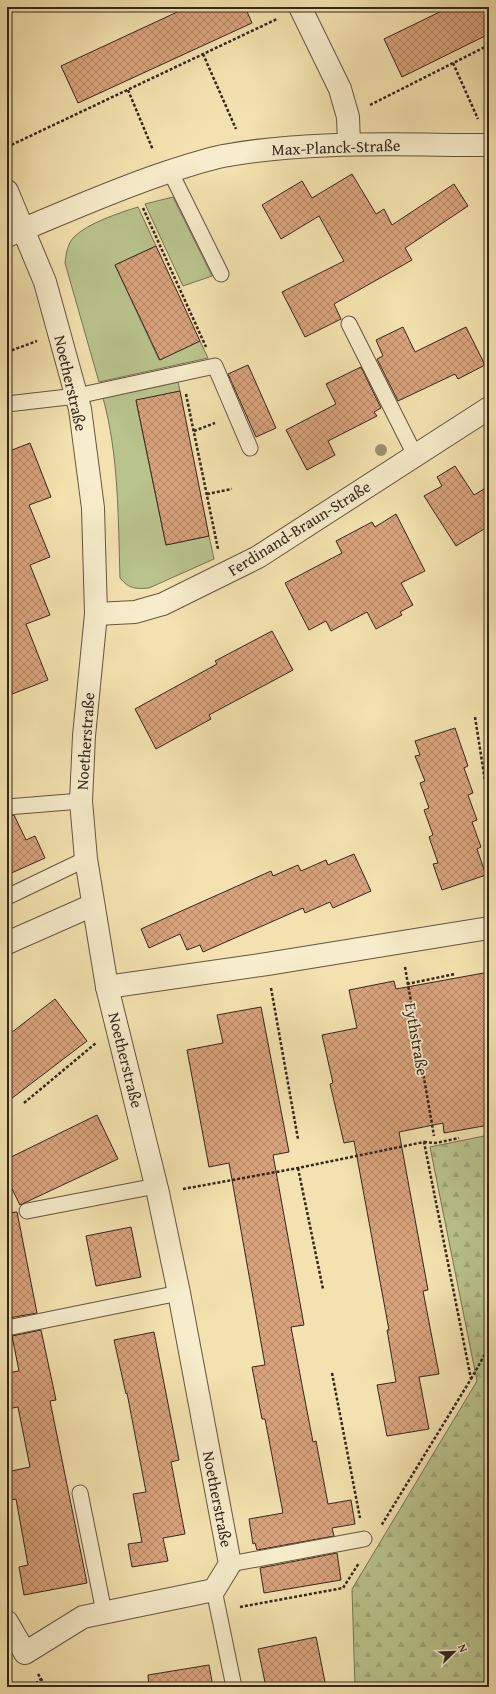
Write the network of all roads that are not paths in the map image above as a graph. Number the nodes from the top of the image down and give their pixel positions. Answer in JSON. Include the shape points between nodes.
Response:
{"nodes":[{"id":1,"x":300,"y":7,"type":"edge"},
{"id":2,"x":349,"y":144,"type":"junction"},
{"id":3,"x":489,"y":146,"type":"edge"},
{"id":4,"x":166,"y":172,"type":"junction"},
{"id":5,"x":7,"y":191,"type":"edge"},
{"id":6,"x":15,"y":232,"type":"edge"},
{"id":7,"x":221,"y":274,"type":"dead end"},
{"id":8,"x":349,"y":324,"type":"dead end"},
{"id":9,"x":77,"y":396,"type":"junction"},
{"id":10,"x":7,"y":404,"type":"edge"},
{"id":11,"x":489,"y":408,"type":"edge"},
{"id":12,"x":250,"y":448,"type":"dead end"},
{"id":13,"x":415,"y":455,"type":"junction"},
{"id":14,"x":96,"y":614,"type":"junction"},
{"id":15,"x":82,"y":801,"type":"junction"},
{"id":16,"x":7,"y":807,"type":"edge"},
{"id":17,"x":86,"y":859,"type":"junction"},
{"id":18,"x":7,"y":897,"type":"edge"},
{"id":19,"x":93,"y":906,"type":"junction"},
{"id":20,"x":489,"y":928,"type":"edge"},
{"id":21,"x":7,"y":943,"type":"edge"},
{"id":22,"x":107,"y":987,"type":"junction"},
{"id":23,"x":157,"y":1189,"type":"junction"},
{"id":24,"x":27,"y":1211,"type":"dead end"},
{"id":25,"x":180,"y":1293,"type":"junction"},
{"id":26,"x":7,"y":1328,"type":"edge"},
{"id":27,"x":80,"y":1493,"type":"dead end"},
{"id":28,"x":365,"y":1545,"type":"road end"},
{"id":29,"x":230,"y":1564,"type":"junction"},
{"id":30,"x":216,"y":1600,"type":"junction"},
{"id":31,"x":104,"y":1612,"type":"junction"},
{"id":32,"x":7,"y":1622,"type":"edge"},
{"id":33,"x":234,"y":1687,"type":"edge"}],
"edges":[{"from":1,"to":2,"type":"street","via":[[340,89],[348,117]]},
{"from":2,"to":3,"type":"street","name":"Max-Planck-Straße"},
{"from":2,"to":4,"type":"street","name":"Max-Planck-Straße","via":[[305,146],[222,156]]},
{"from":4,"to":6,"type":"street","name":"Max-Planck-Straße"},
{"from":4,"to":7,"type":"lane"},
{"from":5,"to":6,"type":"street","name":"Noetherstraße"},
{"from":6,"to":9,"type":"street","name":"Noetherstraße","via":[[45,282]]},
{"from":8,"to":13,"type":"lane"},
{"from":9,"to":10,"type":"lane"},
{"from":9,"to":12,"type":"lane","via":[[215,366]]},
{"from":9,"to":14,"type":"street","name":"Noetherstraße","via":[[93,508]]},
{"from":11,"to":13,"type":"street","name":"Ferdinand-Braun-Straße"},
{"from":13,"to":14,"type":"street","name":"Ferdinand-Braun-Straße","via":[[258,557],[223,575],[163,604],[135,612]]},
{"from":14,"to":15,"type":"street","name":"Noetherstraße","via":[[84,736]]},
{"from":15,"to":16,"type":"lane"},
{"from":15,"to":17,"type":"street","name":"Noetherstraße"},
{"from":17,"to":18,"type":"lane"},
{"from":17,"to":19,"type":"street","name":"Noetherstraße"},
{"from":19,"to":21,"type":"street"},
{"from":19,"to":22,"type":"street","name":"Noetherstraße"},
{"from":20,"to":22,"type":"street"},
{"from":22,"to":23,"type":"street","name":"Noetherstraße"},
{"from":23,"to":24,"type":"lane"},
{"from":23,"to":25,"type":"street","name":"Noetherstraße"},
{"from":25,"to":26,"type":"lane"},
{"from":25,"to":29,"type":"street","name":"Noetherstraße"},
{"from":27,"to":31,"type":"lane"},
{"from":28,"to":29,"type":"lane"},
{"from":29,"to":30,"type":"street","name":"Noetherstraße"},
{"from":30,"to":31,"type":"street"},
{"from":30,"to":33,"type":"lane"},
{"from":31,"to":32,"type":"street","via":[[83,1617],[25,1653]]}]}
